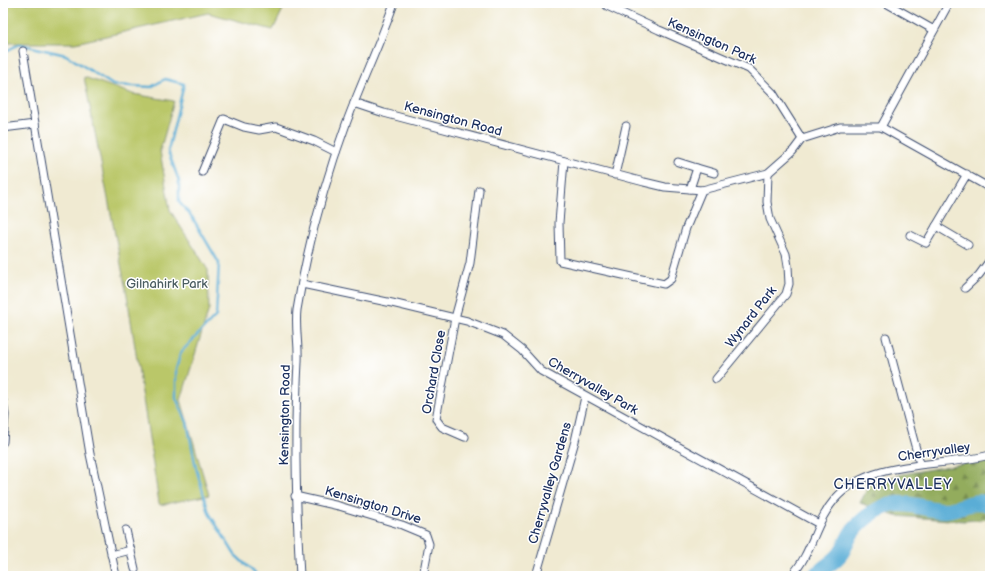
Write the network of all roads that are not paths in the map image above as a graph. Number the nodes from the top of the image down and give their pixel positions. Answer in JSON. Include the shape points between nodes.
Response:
{"nodes":[{"id":1,"x":394,"y":3,"type":"edge"},
{"id":2,"x":886,"y":3,"type":"edge"},
{"id":3,"x":949,"y":3,"type":"edge"},
{"id":4,"x":607,"y":6,"type":"dead end"},
{"id":5,"x":934,"y":30,"type":"junction"},
{"id":6,"x":23,"y":51,"type":"dead end"},
{"id":7,"x":354,"y":103,"type":"junction"},
{"id":8,"x":35,"y":124,"type":"junction"},
{"id":9,"x":626,"y":126,"type":"dead end"},
{"id":10,"x":880,"y":127,"type":"junction"},
{"id":11,"x":3,"y":128,"type":"edge"},
{"id":12,"x":802,"y":139,"type":"junction"},
{"id":13,"x":336,"y":152,"type":"junction"},
{"id":14,"x":564,"y":161,"type":"junction"},
{"id":15,"x":678,"y":162,"type":"dead end"},
{"id":16,"x":697,"y":168,"type":"junction"},
{"id":17,"x":202,"y":172,"type":"dead end"},
{"id":18,"x":714,"y":173,"type":"dead end"},
{"id":19,"x":768,"y":173,"type":"junction"},
{"id":20,"x":967,"y":174,"type":"junction"},
{"id":21,"x":615,"y":175,"type":"junction"},
{"id":22,"x":990,"y":188,"type":"edge"},
{"id":23,"x":690,"y":189,"type":"junction"},
{"id":24,"x":479,"y":190,"type":"dead end"},
{"id":25,"x":702,"y":190,"type":"junction"},
{"id":26,"x":936,"y":226,"type":"junction"},
{"id":27,"x":910,"y":234,"type":"dead end"},
{"id":28,"x":968,"y":245,"type":"dead end"},
{"id":29,"x":990,"y":260,"type":"edge"},
{"id":30,"x":302,"y":284,"type":"junction"},
{"id":31,"x":965,"y":288,"type":"dead end"},
{"id":32,"x":455,"y":318,"type":"junction"},
{"id":33,"x":886,"y":337,"type":"dead end"},
{"id":34,"x":716,"y":379,"type":"dead end"},
{"id":35,"x":585,"y":397,"type":"junction"},
{"id":36,"x":3,"y":401,"type":"edge"},
{"id":37,"x":465,"y":436,"type":"dead end"},
{"id":38,"x":3,"y":442,"type":"edge"},
{"id":39,"x":990,"y":455,"type":"edge"},
{"id":40,"x":920,"y":464,"type":"junction"},
{"id":41,"x":295,"y":496,"type":"junction"},
{"id":42,"x":818,"y":524,"type":"junction"},
{"id":43,"x":126,"y":530,"type":"dead end"},
{"id":44,"x":131,"y":550,"type":"junction"},
{"id":45,"x":110,"y":555,"type":"junction"},
{"id":46,"x":135,"y":569,"type":"dead end"},
{"id":47,"x":116,"y":576,"type":"edge"},
{"id":48,"x":300,"y":576,"type":"edge"},
{"id":49,"x":423,"y":576,"type":"edge"},
{"id":50,"x":536,"y":576,"type":"edge"},
{"id":51,"x":792,"y":576,"type":"edge"}],
"edges":[{"from":1,"to":7,"type":"street"},
{"from":2,"to":5,"type":"street"},
{"from":3,"to":5,"type":"street"},
{"from":4,"to":12,"type":"street","name":"Kensington Park","via":[[749,69],[772,93]]},
{"from":5,"to":10,"type":"street"},
{"from":6,"to":8,"type":"street"},
{"from":7,"to":13,"type":"street","name":"Kensington Road"},
{"from":7,"to":14,"type":"street","name":"Kensington Road"},
{"from":8,"to":11,"type":"street"},
{"from":8,"to":45,"type":"street","via":[[90,454]]},
{"from":9,"to":21,"type":"street"},
{"from":10,"to":12,"type":"street","via":[[840,127]]},
{"from":10,"to":20,"type":"street"},
{"from":12,"to":19,"type":"street","name":"Kensington Road","via":[[793,151]]},
{"from":13,"to":17,"type":"street","via":[[276,127],[259,130],[244,128],[224,119]]},
{"from":13,"to":30,"type":"street","name":"Kensington Road","via":[[316,220]]},
{"from":14,"to":21,"type":"street","name":"Kensington Road"},
{"from":14,"to":25,"type":"street","via":[[559,223],[560,261],[664,284],[670,280],[686,228]]},
{"from":15,"to":16,"type":"street"},
{"from":16,"to":18,"type":"street"},
{"from":16,"to":23,"type":"street"},
{"from":19,"to":25,"type":"street","name":"Kensington Road"},
{"from":19,"to":34,"type":"street","name":"Wynard Park","via":[[767,202],[770,220],[786,254],[789,284],[786,294]]},
{"from":20,"to":22,"type":"street"},
{"from":20,"to":26,"type":"street"},
{"from":21,"to":23,"type":"street","name":"Kensington Road","via":[[665,187]]},
{"from":23,"to":25,"type":"street","name":"Kensington Road"},
{"from":24,"to":32,"type":"street","name":"Orchard Close","via":[[470,263]]},
{"from":26,"to":27,"type":"street","via":[[926,243]]},
{"from":26,"to":28,"type":"street"},
{"from":29,"to":31,"type":"street","via":[[979,276]]},
{"from":30,"to":32,"type":"street","name":"Cherryvalley Park"},
{"from":30,"to":41,"type":"street","name":"Kensington Road","via":[[297,313],[299,343]]},
{"from":32,"to":35,"type":"street","name":"Cherryvalley Park","via":[[504,335],[541,371]]},
{"from":32,"to":37,"type":"street","name":"Orchard Close","via":[[436,419],[442,427]]},
{"from":33,"to":40,"type":"street"},
{"from":35,"to":42,"type":"street","name":"Cherryvalley Park"},
{"from":35,"to":50,"type":"street","name":"Cherryvalley Gardens"},
{"from":36,"to":38,"type":"street"},
{"from":39,"to":40,"type":"street","name":"Cherryvalley"},
{"from":40,"to":42,"type":"street","name":"Cherryvalley","via":[[888,471],[853,484],[835,498]]},
{"from":41,"to":48,"type":"street","name":"Kensington Road"},
{"from":41,"to":49,"type":"street","name":"Kensington Drive","via":[[339,506],[426,535],[430,544]]},
{"from":42,"to":51,"type":"street","name":"Cherryvalley","via":[[805,558]]},
{"from":43,"to":44,"type":"street"},
{"from":44,"to":45,"type":"street"},
{"from":44,"to":46,"type":"street"},
{"from":45,"to":47,"type":"street"}]}
